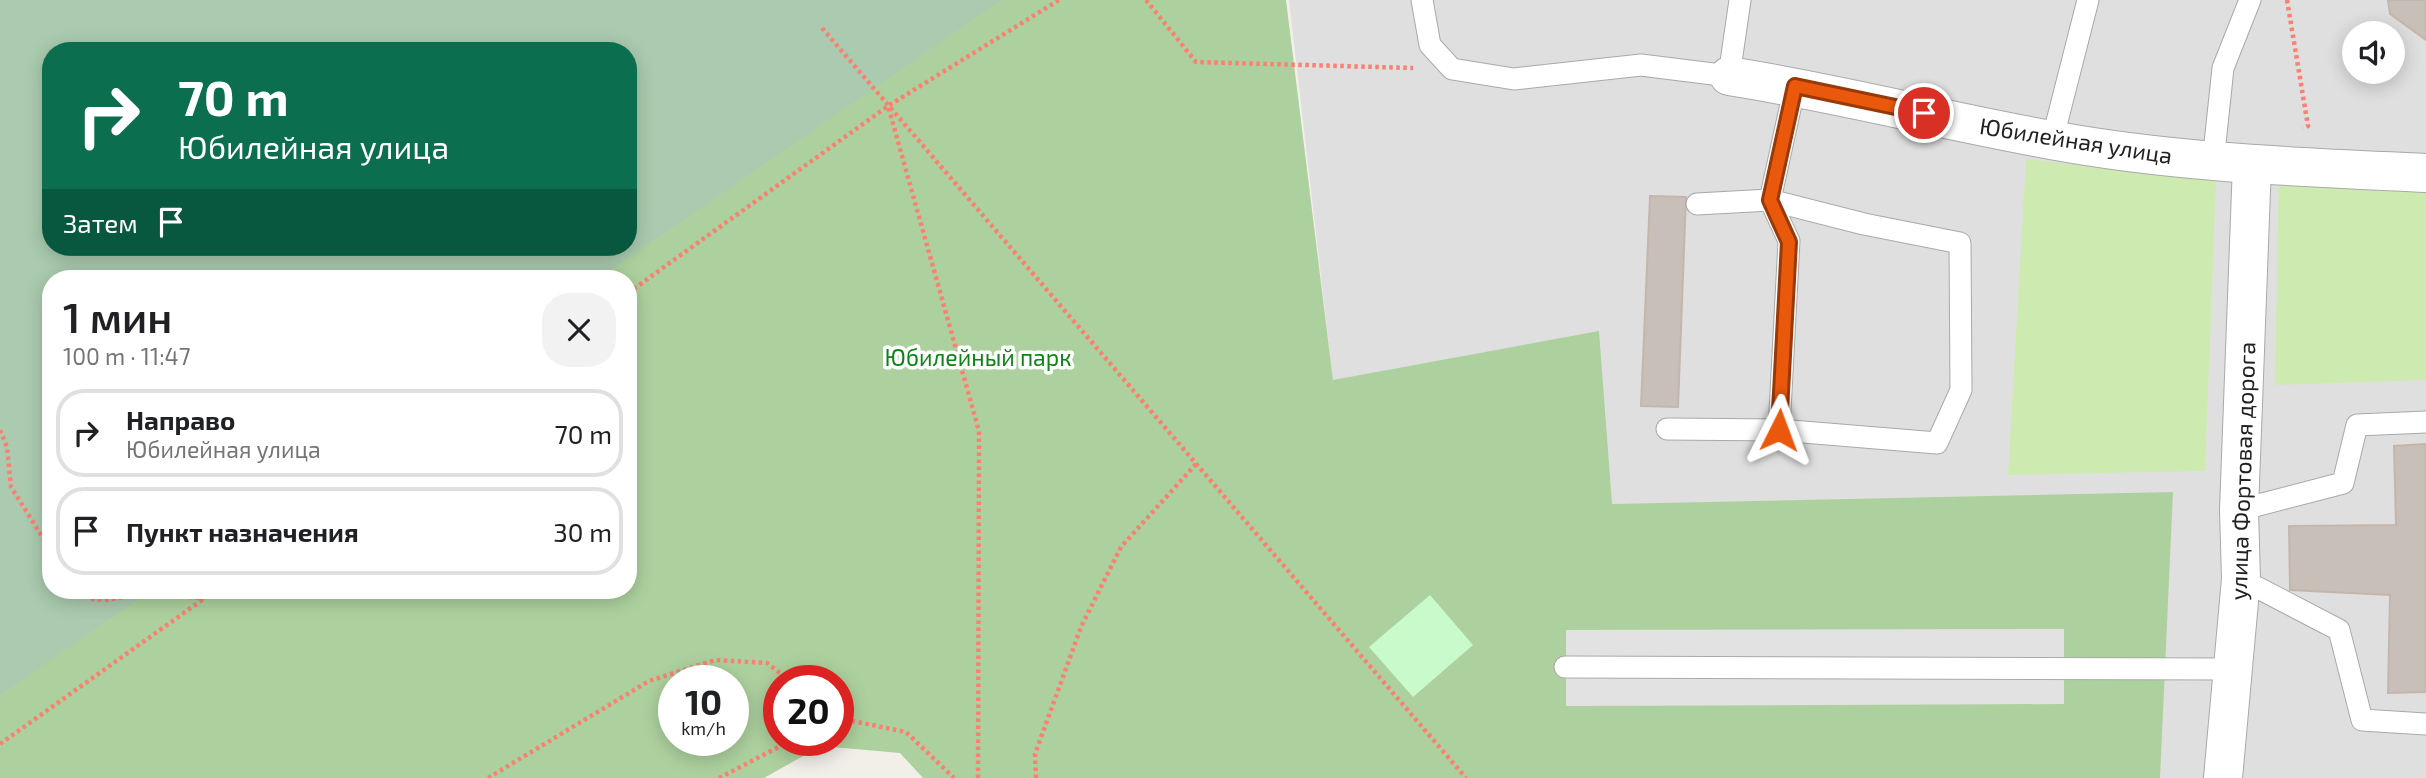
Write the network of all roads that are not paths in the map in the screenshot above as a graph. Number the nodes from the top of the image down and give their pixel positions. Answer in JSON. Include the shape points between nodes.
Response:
{"nodes":[{"id":1,"x":1422,"y":0,"type":"edge"},
{"id":2,"x":1740,"y":0,"type":"edge"},
{"id":3,"x":2088,"y":0,"type":"edge"},
{"id":4,"x":2250,"y":0,"type":"edge"},
{"id":5,"x":1729,"y":76,"type":"junction"},
{"id":6,"x":1795,"y":86,"type":"junction"},
{"id":7,"x":2052,"y":141,"type":"junction"},
{"id":8,"x":2213,"y":162,"type":"junction"},
{"id":9,"x":2252,"y":164,"type":"junction"},
{"id":10,"x":2426,"y":173,"type":"edge"},
{"id":11,"x":1770,"y":200,"type":"junction"},
{"id":12,"x":1697,"y":204,"type":"dead end"},
{"id":13,"x":2426,"y":422,"type":"edge"},
{"id":14,"x":1667,"y":429,"type":"dead end"},
{"id":15,"x":1779,"y":430,"type":"junction"},
{"id":16,"x":2239,"y":510,"type":"junction"},
{"id":17,"x":2241,"y":579,"type":"junction"},
{"id":18,"x":1565,"y":667,"type":"dead end"},
{"id":19,"x":2233,"y":669,"type":"junction"},
{"id":20,"x":2426,"y":724,"type":"edge"},
{"id":21,"x":2223,"y":778,"type":"edge"}],
"edges":[{"from":1,"to":5,"type":"lane","via":[[1430,45],[1452,69],[1514,79],[1641,65]]},
{"from":2,"to":5,"type":"lane"},
{"from":3,"to":7,"type":"lane"},
{"from":4,"to":8,"type":"lane","via":[[2223,68]]},
{"from":5,"to":6,"type":"street","name":"Юбилейная улица"},
{"from":6,"to":7,"type":"street","name":"Юбилейная улица"},
{"from":6,"to":11,"type":"lane"},
{"from":7,"to":8,"type":"street","name":"Юбилейная улица"},
{"from":8,"to":9,"type":"street","name":"Юбилейная улица"},
{"from":9,"to":10,"type":"street","name":"Юбилейная улица"},
{"from":9,"to":16,"type":"street","name":"улица Фортовая дорога"},
{"from":11,"to":12,"type":"lane"},
{"from":11,"to":15,"type":"lane","via":[[1789,242]]},
{"from":11,"to":15,"type":"lane","via":[[1959,243],[1961,390],[1937,443]]},
{"from":13,"to":16,"type":"lane","via":[[2357,425],[2343,483]]},
{"from":14,"to":15,"type":"lane"},
{"from":16,"to":17,"type":"street","name":"улица Фортовая дорога"},
{"from":17,"to":19,"type":"street","name":"улица Фортовая дорога"},
{"from":17,"to":20,"type":"lane","via":[[2339,630],[2362,720]]},
{"from":18,"to":19,"type":"lane"},
{"from":19,"to":21,"type":"street","name":"улица Фортовая дорога"}]}
